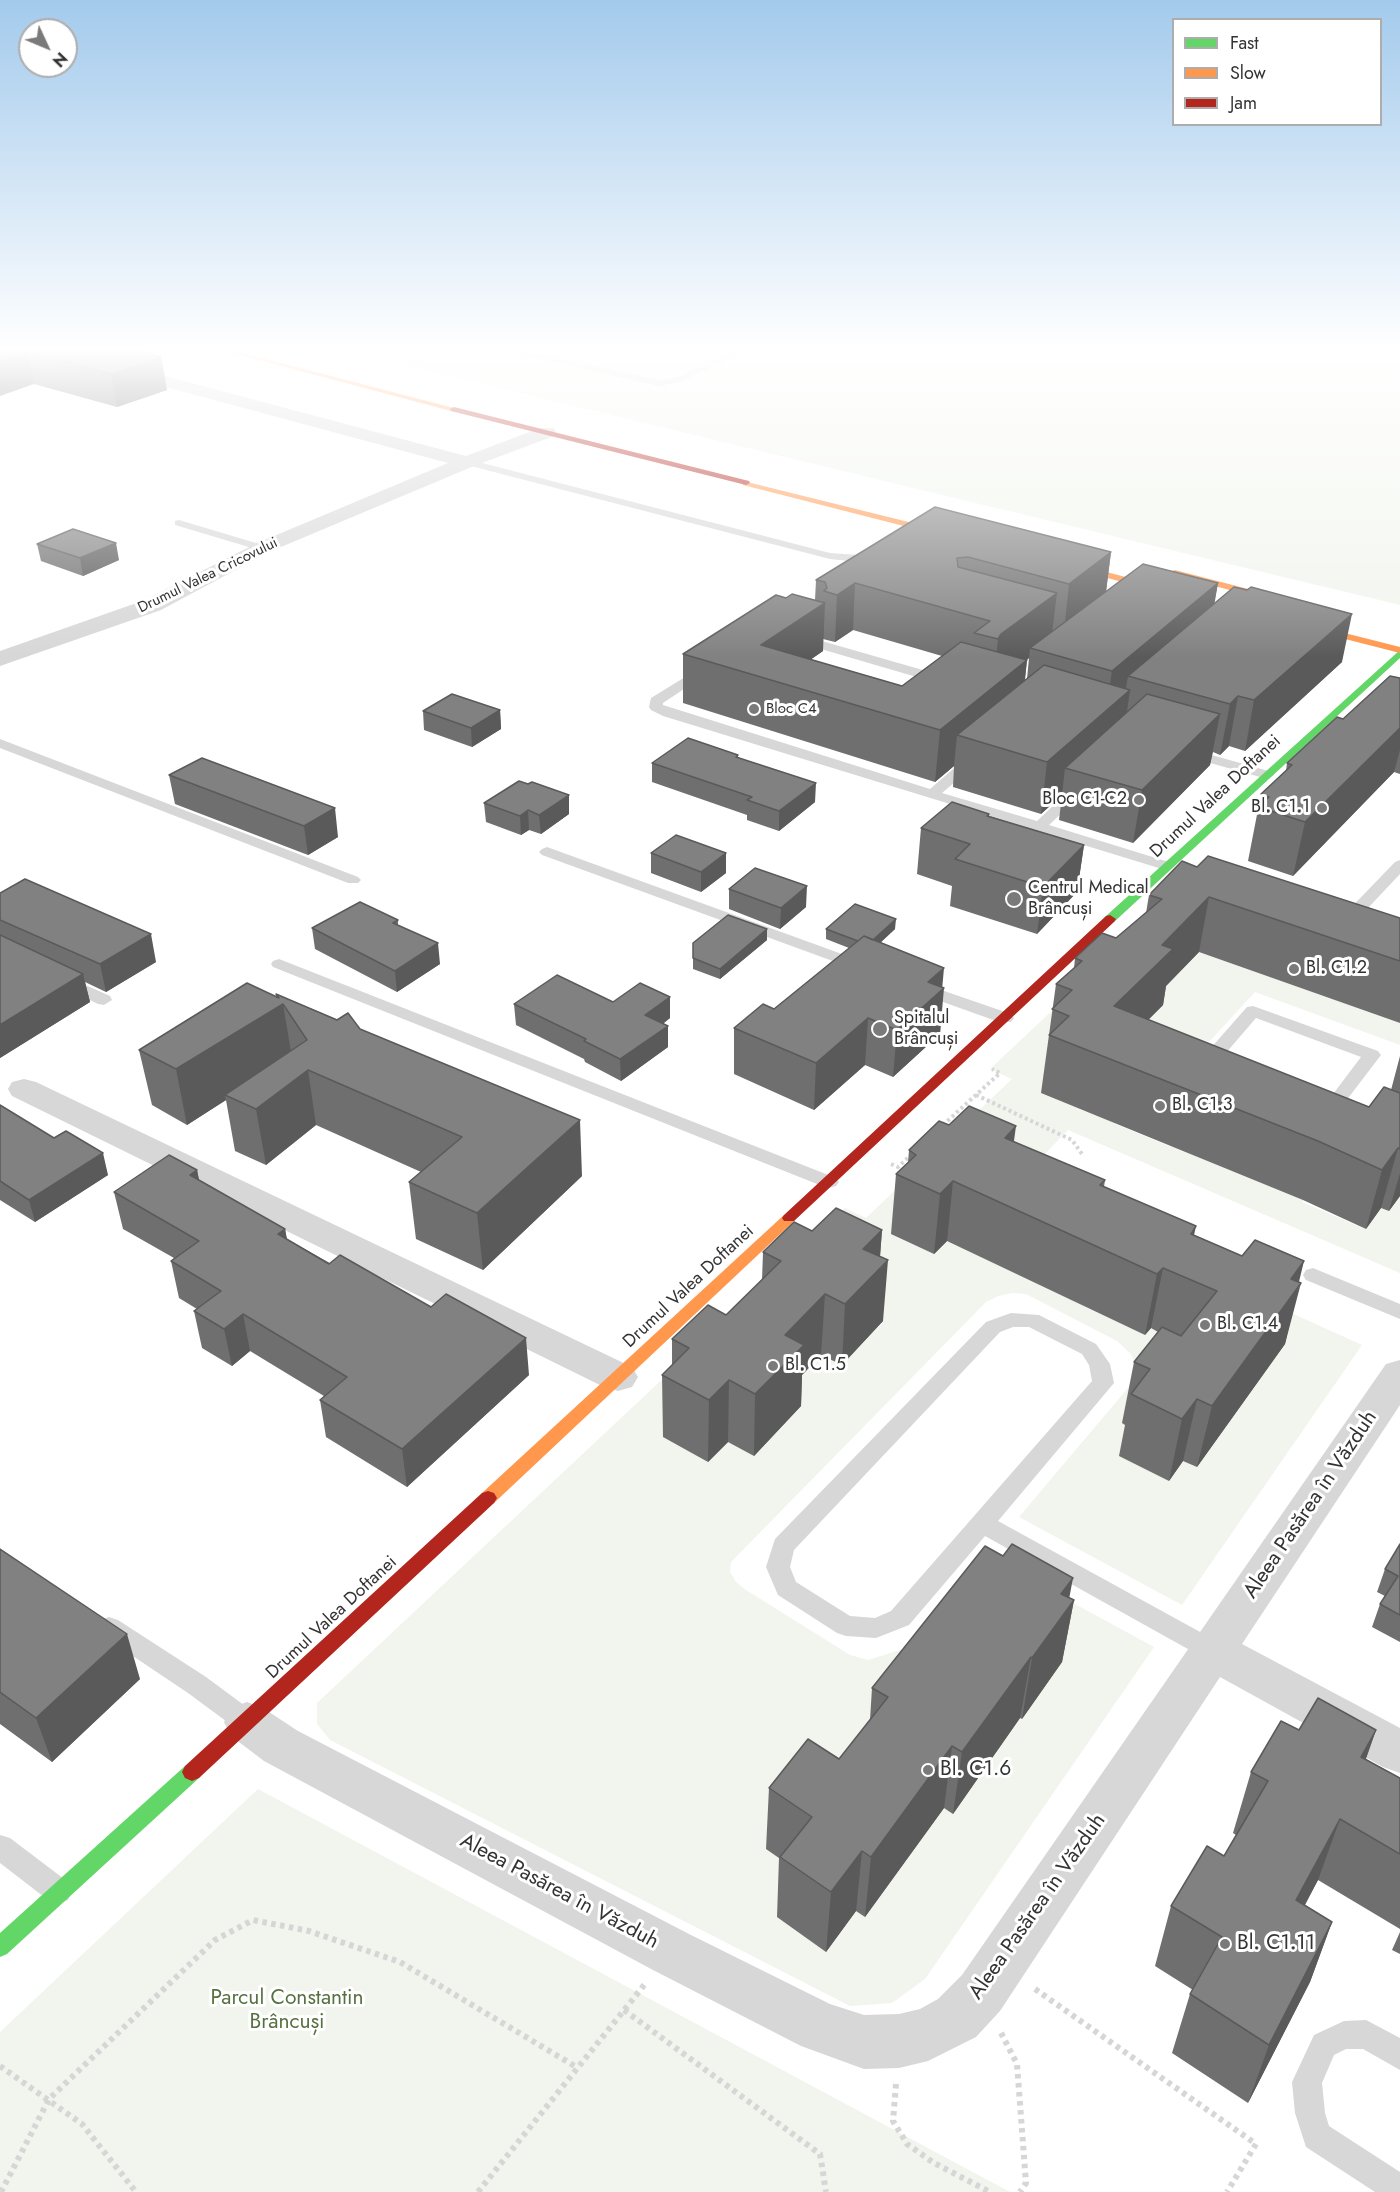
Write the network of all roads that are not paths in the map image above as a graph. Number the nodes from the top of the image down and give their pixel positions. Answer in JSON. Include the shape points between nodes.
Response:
{"nodes":[{"id":1,"x":435,"y":453,"type":"edge"},
{"id":2,"x":490,"y":453,"type":"edge"},
{"id":3,"x":635,"y":453,"type":"edge"},
{"id":4,"x":467,"y":462,"type":"junction"},
{"id":5,"x":179,"y":523,"type":"dead end"},
{"id":6,"x":926,"y":524,"type":"junction"},
{"id":7,"x":905,"y":537,"type":"edge"},
{"id":8,"x":967,"y":539,"type":"edge"},
{"id":9,"x":262,"y":548,"type":"junction"},
{"id":10,"x":889,"y":548,"type":"edge"},
{"id":11,"x":1047,"y":560,"type":"edge"},
{"id":12,"x":1159,"y":569,"type":"edge"},
{"id":13,"x":1184,"y":595,"type":"edge"},
{"id":14,"x":1284,"y":601,"type":"edge"},
{"id":15,"x":1294,"y":623,"type":"edge"},
{"id":16,"x":793,"y":632,"type":"edge"},
{"id":17,"x":1400,"y":651,"type":"edge"},
{"id":18,"x":3,"y":655,"type":"edge"},
{"id":19,"x":711,"y":665,"type":"edge"},
{"id":20,"x":954,"y":679,"type":"edge"},
{"id":21,"x":1342,"y":706,"type":"junction"},
{"id":22,"x":1361,"y":712,"type":"edge"},
{"id":23,"x":0,"y":743,"type":"edge"},
{"id":24,"x":1176,"y":744,"type":"edge"},
{"id":25,"x":984,"y":751,"type":"edge"},
{"id":26,"x":1270,"y":771,"type":"junction"},
{"id":27,"x":1088,"y":782,"type":"edge"},
{"id":28,"x":932,"y":794,"type":"junction"},
{"id":29,"x":1039,"y":827,"type":"junction"},
{"id":30,"x":547,"y":852,"type":"dead end"},
{"id":31,"x":1167,"y":866,"type":"junction"},
{"id":32,"x":1397,"y":871,"type":"edge"},
{"id":33,"x":1199,"y":878,"type":"edge"},
{"id":34,"x":353,"y":880,"type":"dead end"},
{"id":35,"x":1329,"y":923,"type":"joint"},
{"id":36,"x":1370,"y":938,"type":"edge"},
{"id":37,"x":279,"y":964,"type":"dead end"},
{"id":38,"x":871,"y":970,"type":"edge"},
{"id":39,"x":52,"y":975,"type":"edge"},
{"id":40,"x":904,"y":982,"type":"edge"},
{"id":41,"x":104,"y":1000,"type":"dead end"},
{"id":42,"x":1005,"y":1018,"type":"junction"},
{"id":43,"x":1230,"y":1071,"type":"edge"},
{"id":44,"x":24,"y":1089,"type":"dead end"},
{"id":45,"x":1350,"y":1118,"type":"edge"},
{"id":46,"x":829,"y":1182,"type":"junction"},
{"id":47,"x":1313,"y":1275,"type":"dead end"},
{"id":48,"x":1400,"y":1312,"type":"edge"},
{"id":49,"x":1400,"y":1374,"type":"edge"},
{"id":50,"x":618,"y":1377,"type":"junction"},
{"id":51,"x":982,"y":1523,"type":"junction"},
{"id":52,"x":89,"y":1614,"type":"edge"},
{"id":53,"x":1213,"y":1651,"type":"junction"},
{"id":54,"x":247,"y":1722,"type":"junction"},
{"id":55,"x":1400,"y":1752,"type":"edge"},
{"id":56,"x":0,"y":1847,"type":"edge"},
{"id":57,"x":60,"y":1892,"type":"junction"},
{"id":58,"x":0,"y":1947,"type":"edge"},
{"id":59,"x":1400,"y":2055,"type":"edge"},
{"id":60,"x":1400,"y":2190,"type":"edge"}],
"edges":[{"from":1,"to":4,"type":"street"},
{"from":2,"to":4,"type":"street","name":"Drumul Valea Cricovului"},
{"from":3,"to":6,"type":"street"},
{"from":4,"to":9,"type":"street","name":"Drumul Valea Cricovului"},
{"from":4,"to":10,"type":"lane","via":[[830,556],[858,559]]},
{"from":5,"to":9,"type":"lane"},
{"from":6,"to":7,"type":"lane"},
{"from":6,"to":8,"type":"street"},
{"from":9,"to":18,"type":"street","name":"Drumul Valea Cricovului","via":[[153,605]]},
{"from":11,"to":13,"type":"street"},
{"from":12,"to":14,"type":"street"},
{"from":15,"to":17,"type":"street"},
{"from":16,"to":20,"type":"lane"},
{"from":17,"to":21,"type":"street","name":"Drumul Valea Doftanei"},
{"from":19,"to":28,"type":"lane","via":[[656,701],[656,707]]},
{"from":21,"to":22,"type":"lane"},
{"from":21,"to":26,"type":"street","name":"Drumul Valea Doftanei"},
{"from":23,"to":34,"type":"lane"},
{"from":24,"to":26,"type":"lane"},
{"from":25,"to":28,"type":"lane"},
{"from":26,"to":31,"type":"street","name":"Drumul Valea Doftanei"},
{"from":27,"to":29,"type":"lane"},
{"from":28,"to":29,"type":"lane"},
{"from":29,"to":31,"type":"lane"},
{"from":30,"to":38,"type":"lane"},
{"from":31,"to":33,"type":"street"},
{"from":31,"to":42,"type":"street","name":"Drumul Valea Doftanei"},
{"from":32,"to":35,"type":"lane"},
{"from":35,"to":36,"type":"street"},
{"from":37,"to":46,"type":"lane"},
{"from":39,"to":41,"type":"lane"},
{"from":40,"to":42,"type":"lane"},
{"from":42,"to":46,"type":"street","name":"Drumul Valea Doftanei"},
{"from":43,"to":45,"type":"lane","via":[[1208,1062],[1253,1011],[1372,1055],[1324,1108]]},
{"from":44,"to":50,"type":"street"},
{"from":46,"to":50,"type":"street","name":"Drumul Valea Doftanei"},
{"from":47,"to":48,"type":"lane"},
{"from":49,"to":53,"type":"street","name":"Aleea Pasărea în Văzduh"},
{"from":50,"to":54,"type":"street","name":"Drumul Valea Doftanei"},
{"from":51,"to":51,"type":"lane","via":[[1103,1383],[1099,1364],[1089,1349],[1032,1320],[1011,1320],[993,1327],[783,1546],[778,1567],[786,1588],[846,1626],[876,1628],[900,1618]]},
{"from":51,"to":53,"type":"lane"},
{"from":52,"to":54,"type":"lane"},
{"from":53,"to":54,"type":"street","name":"Aleea Pasărea în Văzduh","via":[[991,1979],[957,2018],[928,2034],[899,2042],[864,2042],[820,2027],[282,1746]]},
{"from":53,"to":55,"type":"street"},
{"from":54,"to":57,"type":"street","name":"Drumul Valea Doftanei"},
{"from":56,"to":57,"type":"lane"},
{"from":57,"to":58,"type":"street","name":"Drumul Valea Doftanei"},
{"from":59,"to":60,"type":"lane","via":[[1366,2034],[1344,2035],[1324,2045],[1307,2082],[1317,2136]]}]}
